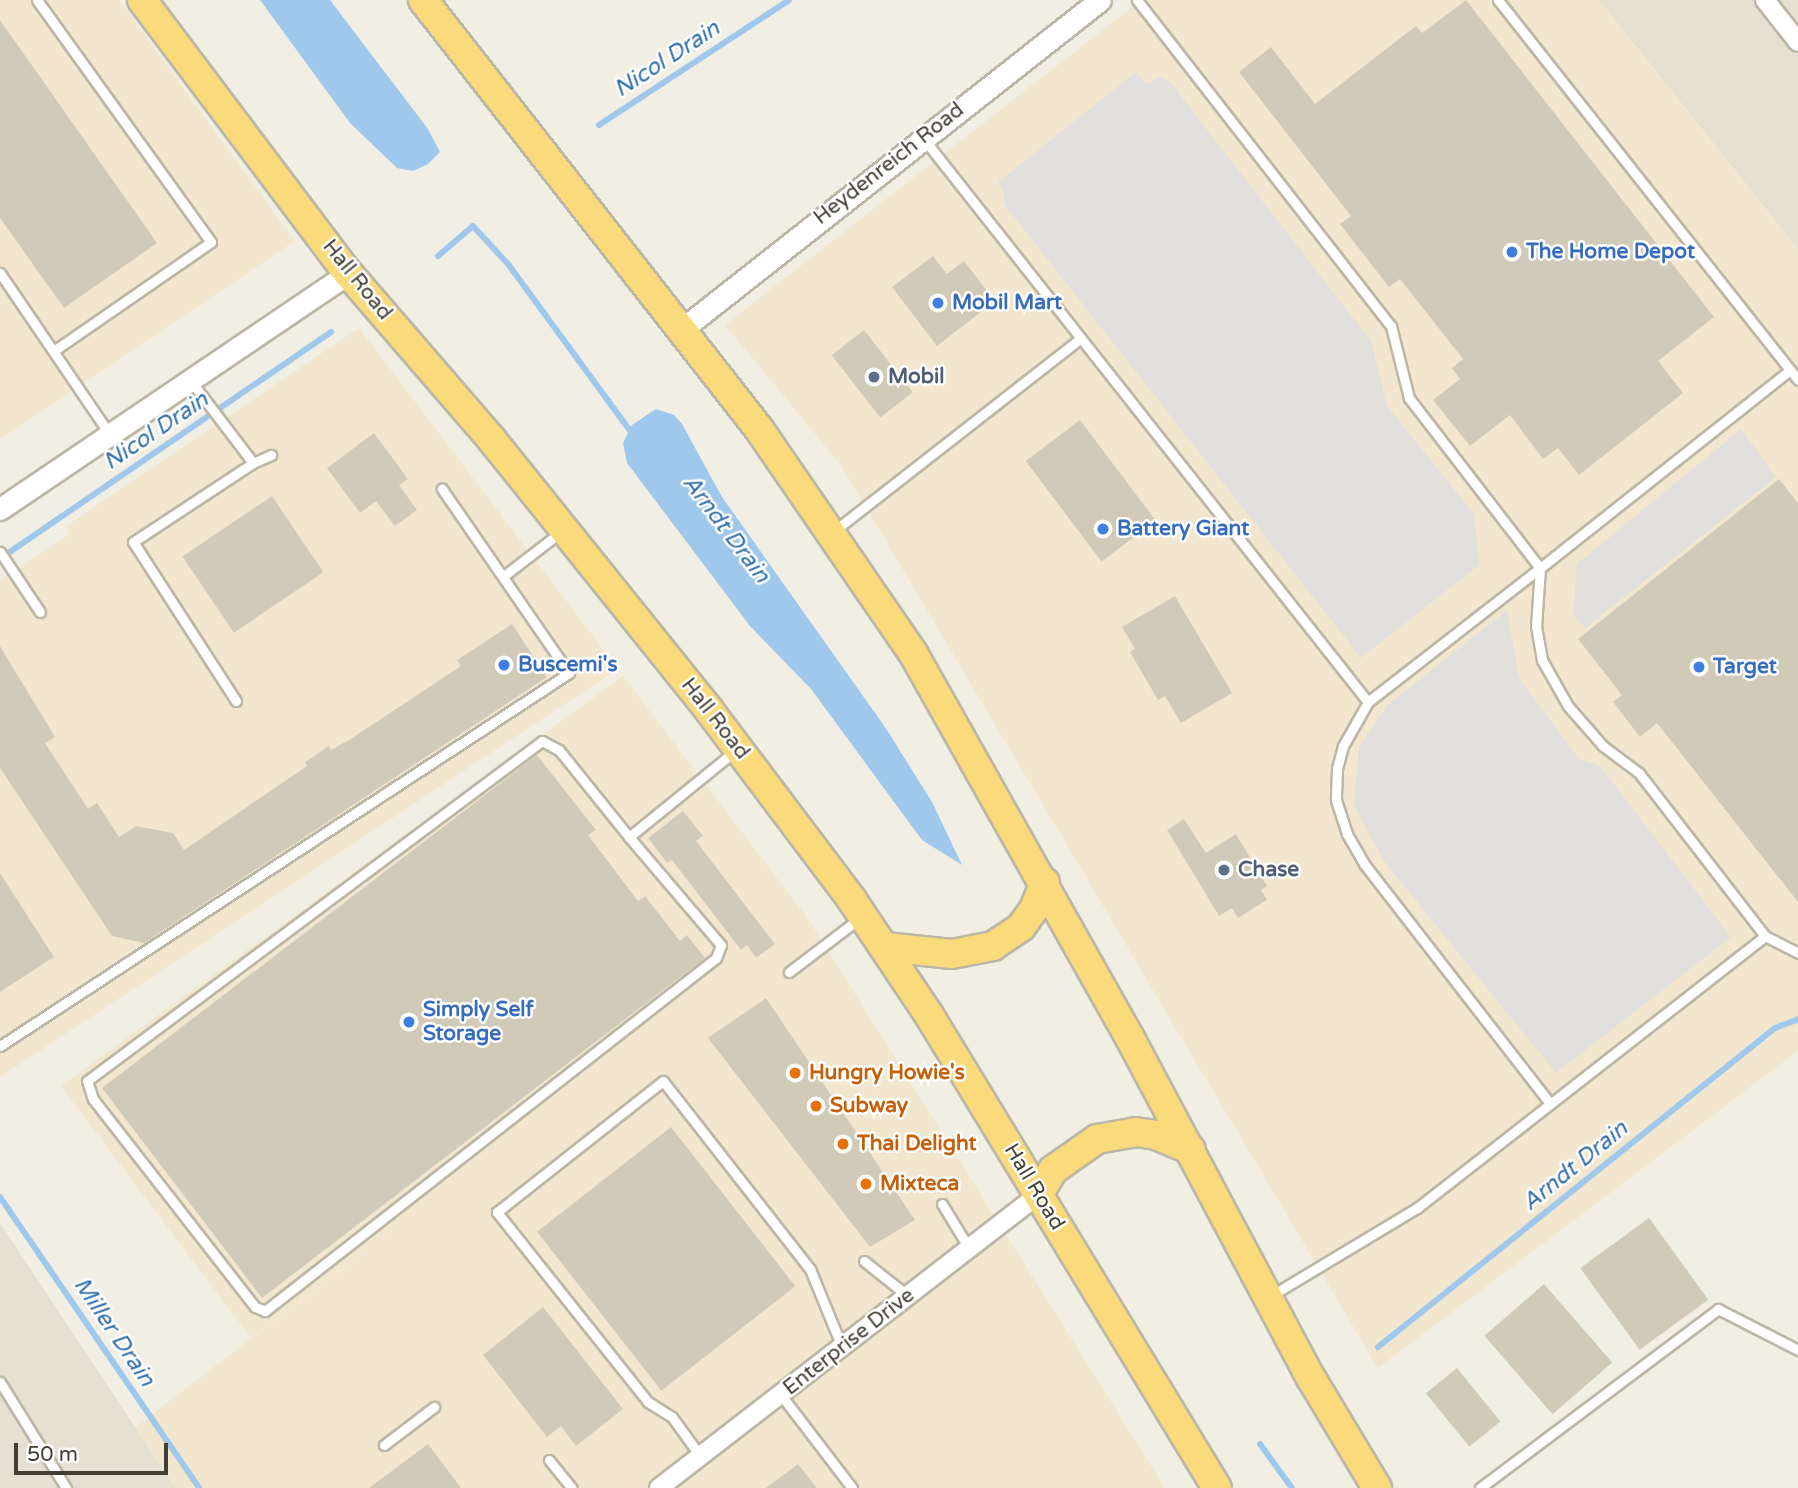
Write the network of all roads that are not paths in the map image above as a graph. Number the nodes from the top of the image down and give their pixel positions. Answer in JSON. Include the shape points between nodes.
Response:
{"nodes":[{"id":1,"x":37,"y":0,"type":"edge"},
{"id":2,"x":142,"y":0,"type":"edge"},
{"id":3,"x":423,"y":0,"type":"edge"},
{"id":4,"x":1100,"y":0,"type":"edge"},
{"id":5,"x":1137,"y":0,"type":"edge"},
{"id":6,"x":1498,"y":0,"type":"edge"},
{"id":7,"x":1765,"y":0,"type":"edge"},
{"id":8,"x":1798,"y":42,"type":"edge"},
{"id":9,"x":922,"y":137,"type":"junction"},
{"id":10,"x":0,"y":272,"type":"edge"},
{"id":11,"x":348,"y":273,"type":"junction"},
{"id":12,"x":681,"y":330,"type":"junction"},
{"id":13,"x":1081,"y":338,"type":"junction"},
{"id":14,"x":55,"y":350,"type":"junction"},
{"id":15,"x":1790,"y":370,"type":"junction"},
{"id":16,"x":189,"y":378,"type":"junction"},
{"id":17,"x":1798,"y":380,"type":"edge"},
{"id":18,"x":111,"y":436,"type":"junction"},
{"id":19,"x":271,"y":455,"type":"dead end"},
{"id":20,"x":253,"y":463,"type":"junction"},
{"id":21,"x":442,"y":489,"type":"dead end"},
{"id":22,"x":0,"y":509,"type":"edge"},
{"id":23,"x":564,"y":530,"type":"junction"},
{"id":24,"x":833,"y":532,"type":"junction"},
{"id":25,"x":0,"y":552,"type":"edge"},
{"id":26,"x":1540,"y":568,"type":"junction"},
{"id":27,"x":505,"y":575,"type":"junction"},
{"id":28,"x":40,"y":612,"type":"dead end"},
{"id":29,"x":236,"y":701,"type":"dead end"},
{"id":30,"x":1368,"y":702,"type":"junction"},
{"id":31,"x":737,"y":749,"type":"junction"},
{"id":32,"x":629,"y":837,"type":"junction"},
{"id":33,"x":1045,"y":882,"type":"junction"},
{"id":34,"x":863,"y":916,"type":"junction"},
{"id":35,"x":1765,"y":936,"type":"junction"},
{"id":36,"x":885,"y":947,"type":"junction"},
{"id":37,"x":1798,"y":953,"type":"edge"},
{"id":38,"x":789,"y":972,"type":"dead end"},
{"id":39,"x":0,"y":1046,"type":"edge"},
{"id":40,"x":1549,"y":1102,"type":"junction"},
{"id":41,"x":1191,"y":1150,"type":"junction"},
{"id":42,"x":1039,"y":1194,"type":"junction"},
{"id":43,"x":942,"y":1204,"type":"dead end"},
{"id":44,"x":969,"y":1248,"type":"junction"},
{"id":45,"x":864,"y":1261,"type":"dead end"},
{"id":46,"x":908,"y":1296,"type":"junction"},
{"id":47,"x":1270,"y":1296,"type":"junction"},
{"id":48,"x":842,"y":1347,"type":"junction"},
{"id":49,"x":1798,"y":1350,"type":"edge"},
{"id":50,"x":0,"y":1382,"type":"edge"},
{"id":51,"x":781,"y":1395,"type":"junction"},
{"id":52,"x":434,"y":1407,"type":"dead end"},
{"id":53,"x":384,"y":1445,"type":"dead end"},
{"id":54,"x":701,"y":1457,"type":"junction"},
{"id":55,"x":549,"y":1460,"type":"dead end"},
{"id":56,"x":66,"y":1488,"type":"edge"},
{"id":57,"x":572,"y":1488,"type":"edge"},
{"id":58,"x":659,"y":1488,"type":"edge"},
{"id":59,"x":852,"y":1488,"type":"edge"},
{"id":60,"x":1217,"y":1488,"type":"edge"},
{"id":61,"x":1377,"y":1488,"type":"edge"},
{"id":62,"x":1480,"y":1488,"type":"edge"}],
"edges":[{"from":1,"to":14,"type":"lane","via":[[211,242]]},
{"from":2,"to":11,"type":"highway","name":"Hall Road"},
{"from":3,"to":12,"type":"highway"},
{"from":4,"to":9,"type":"street","name":"Heydenreich Road"},
{"from":5,"to":26,"type":"lane","via":[[1391,326],[1409,398]]},
{"from":6,"to":15,"type":"lane"},
{"from":7,"to":8,"type":"street"},
{"from":9,"to":12,"type":"street","name":"Heydenreich Road"},
{"from":9,"to":13,"type":"lane"},
{"from":10,"to":14,"type":"lane"},
{"from":11,"to":16,"type":"street"},
{"from":11,"to":23,"type":"highway","name":"Hall Road"},
{"from":12,"to":24,"type":"highway"},
{"from":13,"to":24,"type":"lane"},
{"from":13,"to":30,"type":"lane"},
{"from":14,"to":18,"type":"lane"},
{"from":15,"to":17,"type":"lane"},
{"from":15,"to":26,"type":"lane"},
{"from":16,"to":18,"type":"street"},
{"from":16,"to":20,"type":"lane"},
{"from":18,"to":22,"type":"street"},
{"from":19,"to":20,"type":"lane"},
{"from":20,"to":29,"type":"lane","via":[[133,542]]},
{"from":21,"to":27,"type":"lane"},
{"from":23,"to":27,"type":"lane"},
{"from":23,"to":31,"type":"highway","name":"Hall Road"},
{"from":24,"to":33,"type":"highway","via":[[913,653]]},
{"from":25,"to":28,"type":"lane"},
{"from":26,"to":30,"type":"lane"},
{"from":26,"to":35,"type":"lane","via":[[1538,644],[1558,692],[1585,728],[1639,773]]},
{"from":27,"to":39,"type":"lane","via":[[569,673]]},
{"from":30,"to":40,"type":"lane","via":[[1343,746],[1337,768],[1336,800],[1347,834],[1365,865]]},
{"from":31,"to":32,"type":"lane"},
{"from":31,"to":34,"type":"highway","name":"Hall Road"},
{"from":32,"to":32,"type":"lane","via":[[559,750],[542,741],[87,1081],[93,1099],[256,1307],[265,1311],[716,958],[721,945]]},
{"from":33,"to":36,"type":"highway","via":[[1021,927],[993,946],[952,954]]},
{"from":33,"to":41,"type":"highway"},
{"from":34,"to":36,"type":"highway","name":"Hall Road"},
{"from":34,"to":38,"type":"lane"},
{"from":35,"to":37,"type":"lane"},
{"from":35,"to":40,"type":"lane"},
{"from":36,"to":42,"type":"highway","name":"Hall Road"},
{"from":40,"to":47,"type":"lane","via":[[1417,1208]]},
{"from":41,"to":42,"type":"highway","via":[[1156,1135],[1135,1132],[1097,1139],[1053,1170]]},
{"from":41,"to":47,"type":"highway"},
{"from":42,"to":44,"type":"street","name":"Enterprise Drive"},
{"from":42,"to":60,"type":"highway","name":"Hall Road"},
{"from":43,"to":44,"type":"lane"},
{"from":44,"to":46,"type":"street","name":"Enterprise Drive"},
{"from":45,"to":46,"type":"lane"},
{"from":46,"to":48,"type":"street","name":"Enterprise Drive"},
{"from":47,"to":61,"type":"highway","via":[[1311,1378]]},
{"from":48,"to":51,"type":"street","name":"Enterprise Drive"},
{"from":48,"to":54,"type":"lane","via":[[810,1269],[663,1081],[497,1212],[648,1402],[672,1417]]},
{"from":49,"to":62,"type":"lane","via":[[1718,1309]]},
{"from":50,"to":56,"type":"lane"},
{"from":51,"to":54,"type":"street","name":"Enterprise Drive"},
{"from":51,"to":59,"type":"lane"},
{"from":52,"to":53,"type":"lane"},
{"from":54,"to":58,"type":"street","name":"Enterprise Drive"},
{"from":55,"to":57,"type":"lane"}]}
